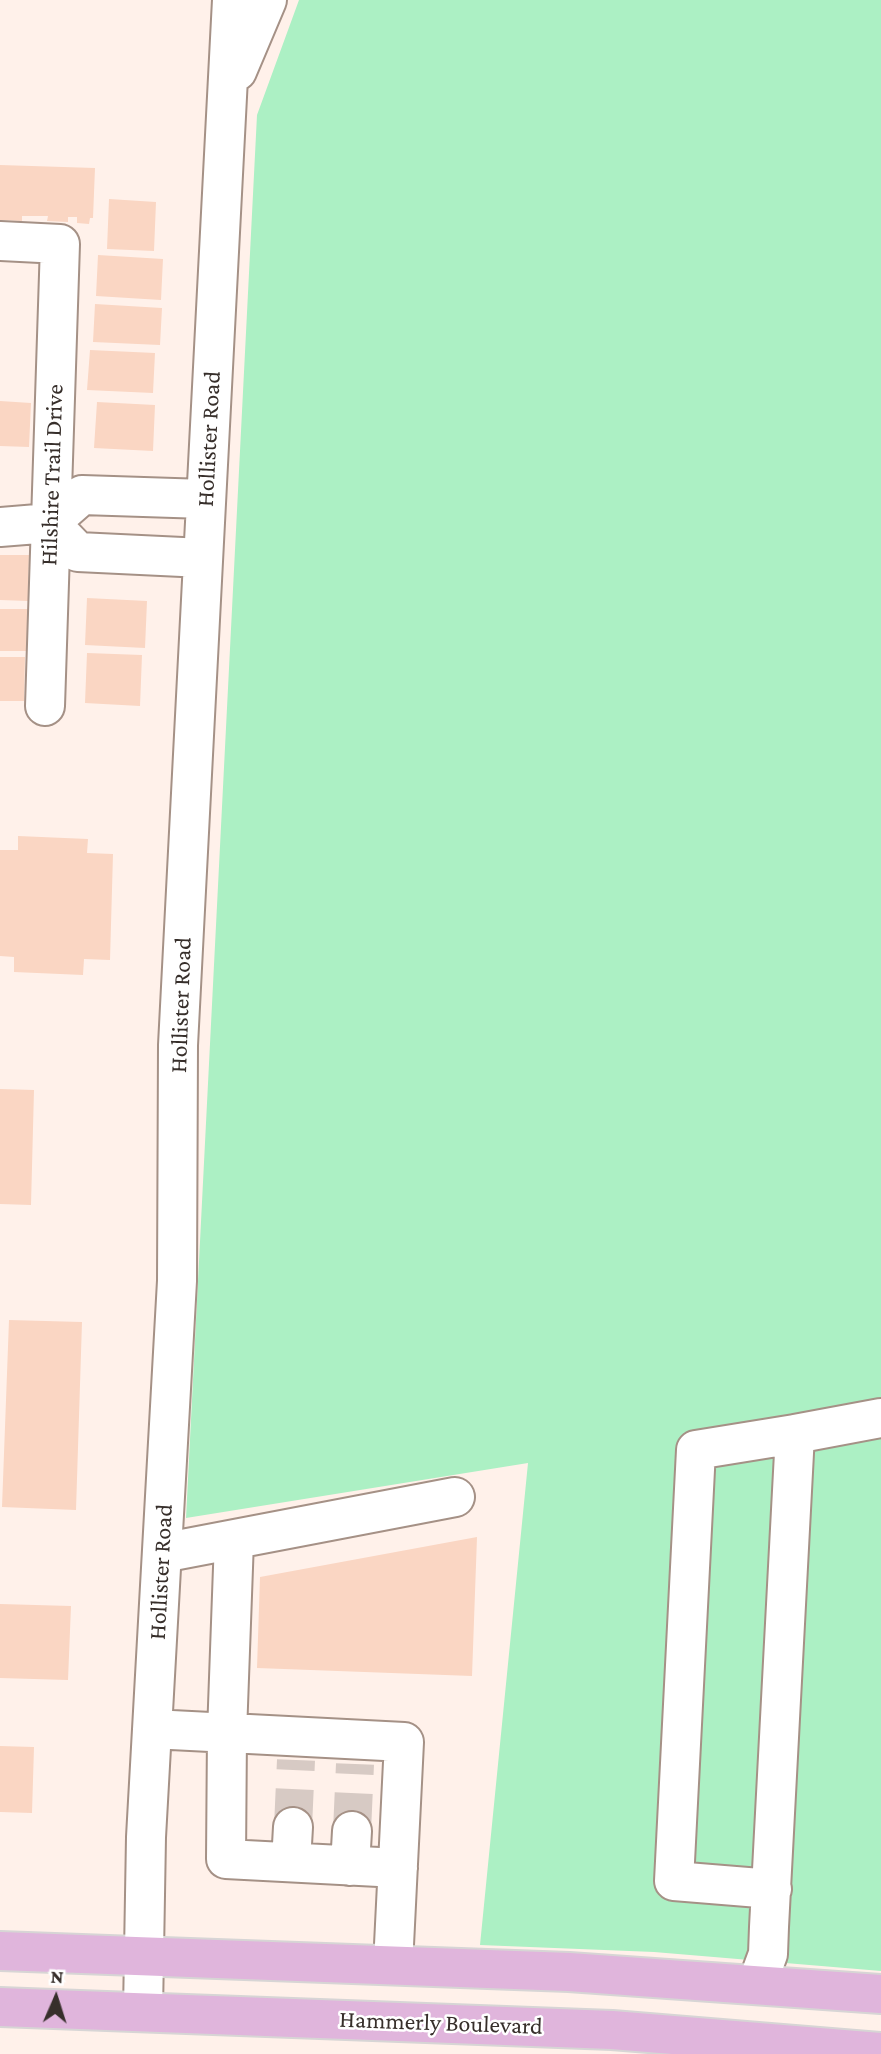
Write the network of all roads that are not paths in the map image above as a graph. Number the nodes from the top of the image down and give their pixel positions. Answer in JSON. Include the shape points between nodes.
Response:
{"nodes":[{"id":1,"x":232,"y":0,"type":"edge"},
{"id":2,"x":267,"y":0,"type":"edge"},
{"id":3,"x":228,"y":92,"type":"junction"},
{"id":4,"x":0,"y":241,"type":"edge"},
{"id":5,"x":205,"y":499,"type":"junction"},
{"id":6,"x":50,"y":523,"type":"junction"},
{"id":7,"x":0,"y":527,"type":"edge"},
{"id":8,"x":203,"y":558,"type":"junction"},
{"id":9,"x":45,"y":706,"type":"dead end"},
{"id":10,"x":881,"y":1418,"type":"edge"},
{"id":11,"x":795,"y":1434,"type":"junction"},
{"id":12,"x":455,"y":1497,"type":"dead end"},
{"id":13,"x":234,"y":1540,"type":"junction"},
{"id":14,"x":162,"y":1553,"type":"junction"},
{"id":15,"x":152,"y":1730,"type":"junction"},
{"id":16,"x":227,"y":1733,"type":"junction"},
{"id":17,"x":398,"y":1868,"type":"junction"},
{"id":18,"x":772,"y":1889,"type":"junction"},
{"id":19,"x":0,"y":1951,"type":"edge"},
{"id":20,"x":144,"y":1955,"type":"junction"},
{"id":21,"x":393,"y":1965,"type":"junction"},
{"id":22,"x":757,"y":1984,"type":"junction"},
{"id":23,"x":881,"y":1994,"type":"edge"},
{"id":24,"x":0,"y":2007,"type":"edge"},
{"id":25,"x":143,"y":2011,"type":"junction"},
{"id":26,"x":881,"y":2052,"type":"edge"}],
"edges":[{"from":1,"to":3,"type":"street","name":"Hollister Road"},
{"from":2,"to":3,"type":"street"},
{"from":3,"to":5,"type":"street","name":"Hollister Road"},
{"from":4,"to":6,"type":"street","name":"Hilshire Trail Drive","via":[[60,244]]},
{"from":5,"to":6,"type":"street","via":[[82,495]]},
{"from":5,"to":8,"type":"street","name":"Hollister Road"},
{"from":6,"to":7,"type":"street"},
{"from":6,"to":8,"type":"street","via":[[78,552]]},
{"from":6,"to":9,"type":"street","name":"Hilshire Trail Drive"},
{"from":8,"to":14,"type":"street","name":"Hollister Road","via":[[178,1045],[177,1281]]},
{"from":10,"to":11,"type":"street"},
{"from":11,"to":18,"type":"street"},
{"from":11,"to":18,"type":"street","via":[[696,1450],[676,1839],[674,1881]]},
{"from":12,"to":13,"type":"street"},
{"from":13,"to":14,"type":"street"},
{"from":13,"to":16,"type":"street"},
{"from":14,"to":15,"type":"street","name":"Hollister Road"},
{"from":15,"to":16,"type":"street"},
{"from":15,"to":20,"type":"street","name":"Hollister Road"},
{"from":16,"to":17,"type":"street","via":[[226,1859],[292,1844],[351,1848]]},
{"from":16,"to":17,"type":"street","via":[[296,1749],[355,1752],[404,1742]]},
{"from":17,"to":21,"type":"street"},
{"from":18,"to":22,"type":"street","via":[[768,1954]]},
{"from":19,"to":20,"type":"main road"},
{"from":20,"to":21,"type":"main road"},
{"from":20,"to":25,"type":"street","name":"Hollister Road"},
{"from":21,"to":22,"type":"main road"},
{"from":22,"to":23,"type":"main road"},
{"from":24,"to":25,"type":"main road","name":"Hammerly Boulevard"},
{"from":25,"to":26,"type":"main road","name":"Hammerly Boulevard","via":[[612,2030]]}]}
